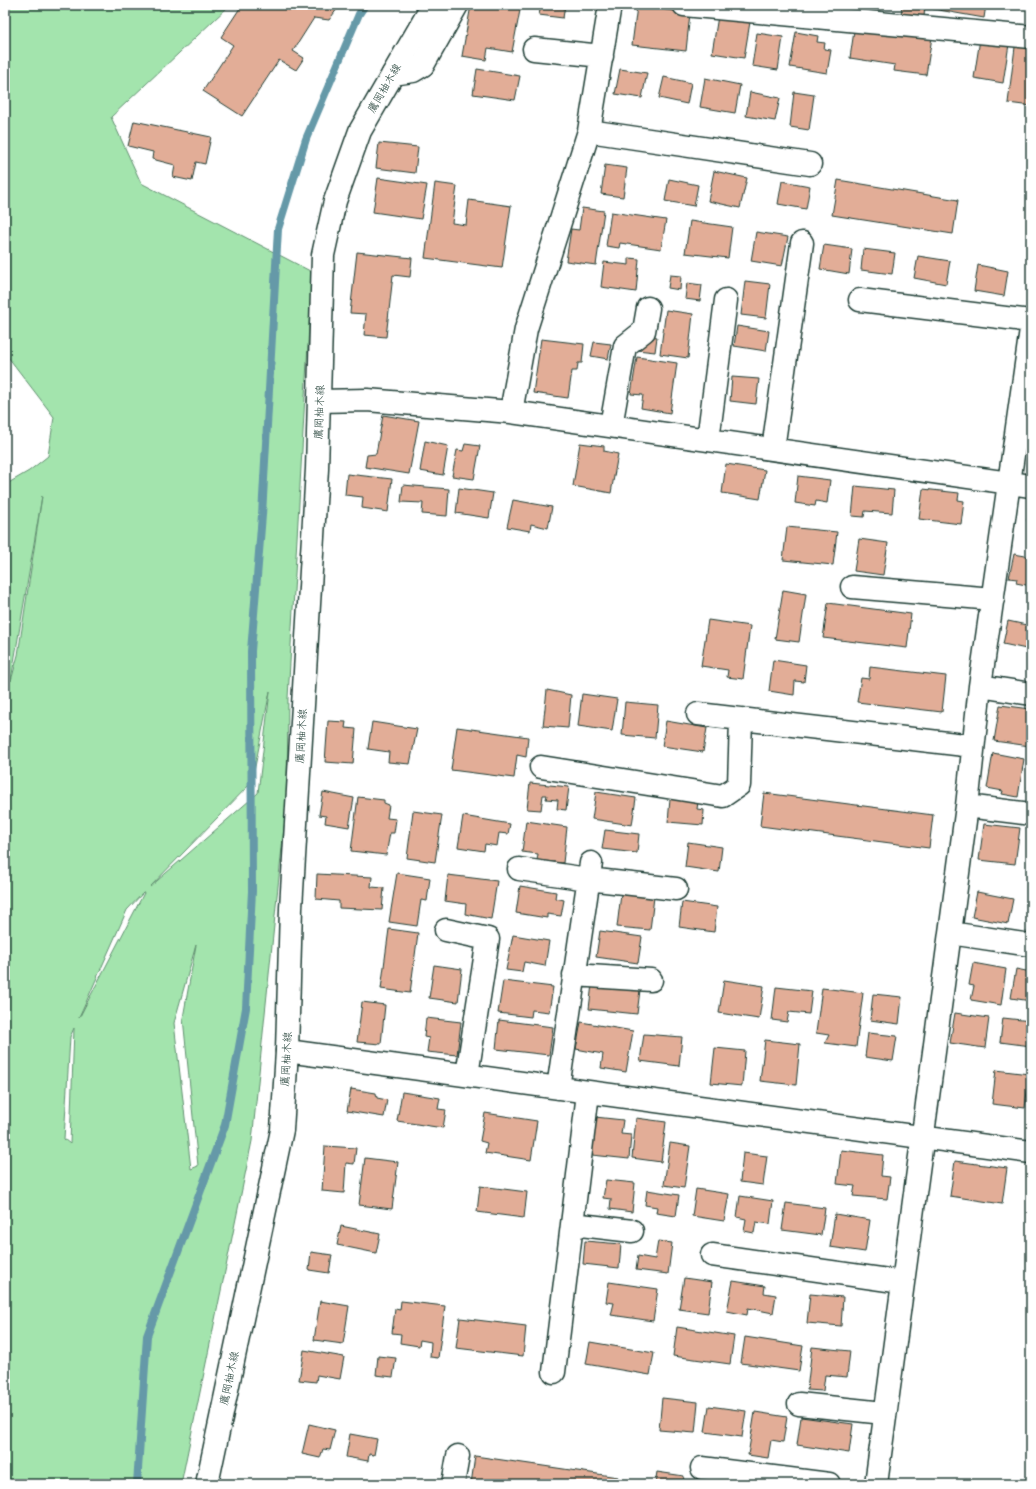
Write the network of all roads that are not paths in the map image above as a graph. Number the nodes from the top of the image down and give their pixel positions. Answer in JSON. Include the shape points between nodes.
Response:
{"nodes":[{"id":1,"x":433,"y":5,"type":"edge"},
{"id":2,"x":457,"y":5,"type":"edge"},
{"id":3,"x":610,"y":5,"type":"edge"},
{"id":4,"x":684,"y":5,"type":"edge"},
{"id":5,"x":1031,"y":37,"type":"edge"},
{"id":6,"x":534,"y":49,"type":"dead end"},
{"id":7,"x":602,"y":56,"type":"junction"},
{"id":8,"x":393,"y":74,"type":"junction"},
{"id":9,"x":588,"y":132,"type":"junction"},
{"id":10,"x":810,"y":164,"type":"dead end"},
{"id":11,"x":802,"y":243,"type":"dead end"},
{"id":12,"x":726,"y":300,"type":"dead end"},
{"id":13,"x":860,"y":300,"type":"dead end"},
{"id":14,"x":648,"y":308,"type":"dead end"},
{"id":15,"x":1031,"y":321,"type":"edge"},
{"id":16,"x":1031,"y":329,"type":"edge"},
{"id":17,"x":319,"y":401,"type":"junction"},
{"id":18,"x":511,"y":412,"type":"junction"},
{"id":19,"x":611,"y":426,"type":"junction"},
{"id":20,"x":708,"y":440,"type":"junction"},
{"id":21,"x":773,"y":449,"type":"junction"},
{"id":22,"x":1021,"y":485,"type":"edge"},
{"id":23,"x":852,"y":587,"type":"dead end"},
{"id":24,"x":993,"y":600,"type":"junction"},
{"id":25,"x":980,"y":686,"type":"junction"},
{"id":26,"x":1031,"y":694,"type":"edge"},
{"id":27,"x":698,"y":714,"type":"dead end"},
{"id":28,"x":741,"y":720,"type":"junction"},
{"id":29,"x":973,"y":746,"type":"junction"},
{"id":30,"x":541,"y":767,"type":"dead end"},
{"id":31,"x":967,"y":806,"type":"junction"},
{"id":32,"x":1031,"y":814,"type":"edge"},
{"id":33,"x":519,"y":869,"type":"dead end"},
{"id":34,"x":590,"y":871,"type":"junction"},
{"id":35,"x":676,"y":889,"type":"dead end"},
{"id":36,"x":446,"y":930,"type":"dead end"},
{"id":37,"x":950,"y":933,"type":"junction"},
{"id":38,"x":1031,"y":945,"type":"edge"},
{"id":39,"x":574,"y":975,"type":"junction"},
{"id":40,"x":651,"y":980,"type":"dead end"},
{"id":41,"x":287,"y":1051,"type":"junction"},
{"id":42,"x":467,"y":1075,"type":"junction"},
{"id":43,"x":558,"y":1088,"type":"junction"},
{"id":44,"x":588,"y":1093,"type":"junction"},
{"id":45,"x":922,"y":1136,"type":"junction"},
{"id":46,"x":1031,"y":1152,"type":"edge"},
{"id":47,"x":572,"y":1224,"type":"junction"},
{"id":48,"x":632,"y":1231,"type":"dead end"},
{"id":49,"x":712,"y":1255,"type":"dead end"},
{"id":50,"x":902,"y":1282,"type":"junction"},
{"id":51,"x":554,"y":1372,"type":"dead end"},
{"id":52,"x":800,"y":1404,"type":"dead end"},
{"id":53,"x":884,"y":1413,"type":"junction"},
{"id":54,"x":458,"y":1456,"type":"dead end"},
{"id":55,"x":702,"y":1468,"type":"dead end"},
{"id":56,"x":206,"y":1484,"type":"edge"},
{"id":57,"x":453,"y":1484,"type":"edge"},
{"id":58,"x":829,"y":1484,"type":"edge"},
{"id":59,"x":876,"y":1484,"type":"edge"}],
"edges":[{"from":1,"to":8,"type":"street","name":"鷹岡柚木線"},
{"from":2,"to":8,"type":"street","via":[[423,65],[413,71]]},
{"from":3,"to":7,"type":"street"},
{"from":4,"to":5,"type":"street"},
{"from":6,"to":7,"type":"street"},
{"from":7,"to":9,"type":"street"},
{"from":8,"to":17,"type":"street","name":"鷹岡柚木線","via":[[360,131],[335,201],[323,256]]},
{"from":9,"to":10,"type":"street"},
{"from":9,"to":18,"type":"street","via":[[526,329]]},
{"from":11,"to":21,"type":"street"},
{"from":12,"to":20,"type":"street"},
{"from":13,"to":15,"type":"street"},
{"from":14,"to":19,"type":"street","via":[[644,330],[625,346]]},
{"from":16,"to":22,"type":"street"},
{"from":17,"to":18,"type":"street","via":[[367,400]]},
{"from":17,"to":41,"type":"street","name":"鷹岡柚木線","via":[[317,478],[291,908]]},
{"from":18,"to":19,"type":"street"},
{"from":19,"to":20,"type":"street"},
{"from":20,"to":21,"type":"street"},
{"from":21,"to":22,"type":"street"},
{"from":22,"to":24,"type":"street"},
{"from":23,"to":24,"type":"street"},
{"from":24,"to":25,"type":"street"},
{"from":25,"to":26,"type":"street"},
{"from":25,"to":29,"type":"street"},
{"from":27,"to":28,"type":"street"},
{"from":28,"to":29,"type":"street"},
{"from":28,"to":30,"type":"street","via":[[739,784],[724,796]]},
{"from":29,"to":31,"type":"street"},
{"from":31,"to":32,"type":"street"},
{"from":31,"to":37,"type":"street"},
{"from":33,"to":34,"type":"street"},
{"from":34,"to":35,"type":"street"},
{"from":34,"to":39,"type":"street"},
{"from":36,"to":42,"type":"street","via":[[488,939]]},
{"from":37,"to":38,"type":"street"},
{"from":37,"to":45,"type":"street"},
{"from":39,"to":40,"type":"street"},
{"from":39,"to":43,"type":"street"},
{"from":41,"to":42,"type":"street"},
{"from":41,"to":56,"type":"street","name":"鷹岡柚木線","via":[[282,1130]]},
{"from":42,"to":43,"type":"street"},
{"from":43,"to":44,"type":"street"},
{"from":44,"to":45,"type":"street"},
{"from":44,"to":47,"type":"street"},
{"from":45,"to":46,"type":"street"},
{"from":45,"to":50,"type":"street"},
{"from":47,"to":48,"type":"street"},
{"from":47,"to":51,"type":"street"},
{"from":49,"to":50,"type":"street"},
{"from":50,"to":53,"type":"street"},
{"from":52,"to":53,"type":"street"},
{"from":53,"to":59,"type":"street"},
{"from":54,"to":57,"type":"street"},
{"from":55,"to":58,"type":"street"}]}
